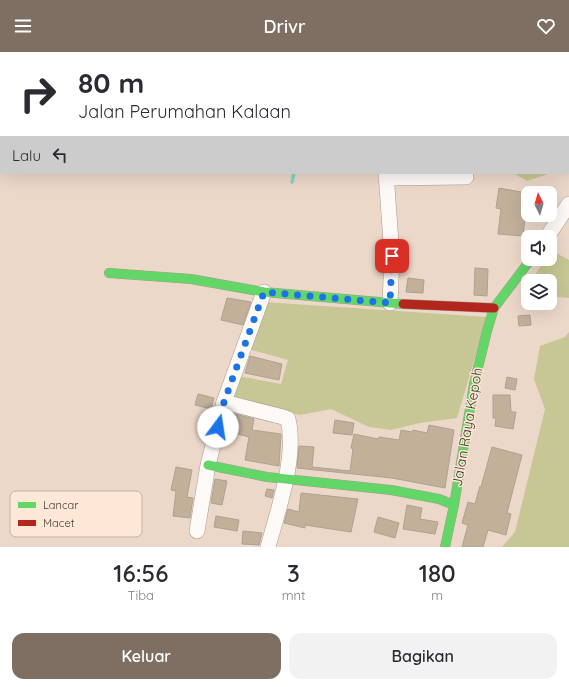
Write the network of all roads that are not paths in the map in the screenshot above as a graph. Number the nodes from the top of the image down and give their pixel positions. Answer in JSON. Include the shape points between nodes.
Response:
{"nodes":[{"id":1,"x":386,"y":176,"type":"edge"},
{"id":2,"x":466,"y":177,"type":"dead end"},
{"id":3,"x":569,"y":204,"type":"edge"},
{"id":4,"x":552,"y":230,"type":"edge"},
{"id":5,"x":526,"y":266,"type":"edge"},
{"id":6,"x":109,"y":273,"type":"dead end"},
{"id":7,"x":264,"y":292,"type":"junction"},
{"id":8,"x":390,"y":303,"type":"junction"},
{"id":9,"x":494,"y":308,"type":"junction"},
{"id":10,"x":224,"y":402,"type":"junction"},
{"id":11,"x":208,"y":465,"type":"junction"},
{"id":12,"x":287,"y":480,"type":"junction"},
{"id":13,"x":454,"y":505,"type":"junction"},
{"id":14,"x":198,"y":531,"type":"dead end"},
{"id":15,"x":268,"y":547,"type":"edge"},
{"id":16,"x":445,"y":547,"type":"edge"}],
"edges":[{"from":1,"to":2,"type":"street"},
{"from":1,"to":8,"type":"street","via":[[392,256]]},
{"from":3,"to":4,"type":"street"},
{"from":5,"to":9,"type":"street"},
{"from":6,"to":7,"type":"street","via":[[192,279]]},
{"from":7,"to":8,"type":"street"},
{"from":7,"to":10,"type":"street"},
{"from":8,"to":9,"type":"street"},
{"from":9,"to":13,"type":"street","name":"Jalan Raya Kepoh","via":[[474,384]]},
{"from":10,"to":11,"type":"street"},
{"from":10,"to":12,"type":"street","via":[[288,419],[290,441]]},
{"from":11,"to":12,"type":"street"},
{"from":11,"to":14,"type":"street"},
{"from":12,"to":13,"type":"street","via":[[391,490],[439,499]]},
{"from":12,"to":15,"type":"street"},
{"from":13,"to":16,"type":"street","name":"Jalan Raya Kepoh"}]}
